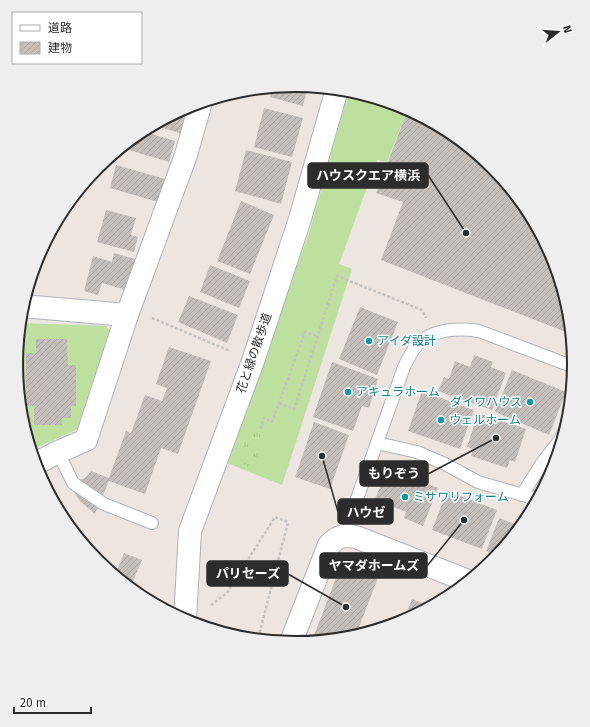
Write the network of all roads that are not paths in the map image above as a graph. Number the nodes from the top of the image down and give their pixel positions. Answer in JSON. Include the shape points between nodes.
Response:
{"nodes":[{"id":1,"x":335,"y":95,"type":"edge"},
{"id":2,"x":200,"y":109,"type":"edge"},
{"id":3,"x":29,"y":307,"type":"edge"},
{"id":4,"x":127,"y":315,"type":"junction"},
{"id":5,"x":567,"y":364,"type":"edge"},
{"id":6,"x":377,"y":443,"type":"junction"},
{"id":7,"x":554,"y":448,"type":"edge"},
{"id":8,"x":58,"y":452,"type":"junction"},
{"id":9,"x":41,"y":461,"type":"edge"},
{"id":10,"x":522,"y":495,"type":"junction"},
{"id":11,"x":532,"y":498,"type":"edge"},
{"id":12,"x":152,"y":523,"type":"dead end"},
{"id":13,"x":340,"y":537,"type":"junction"},
{"id":14,"x":462,"y":578,"type":"edge"},
{"id":15,"x":185,"y":612,"type":"edge"},
{"id":16,"x":293,"y":636,"type":"edge"}],
"edges":[{"from":1,"to":15,"type":"street","name":"花と緑の散歩道","via":[[300,219],[190,531]]},
{"from":2,"to":4,"type":"street","via":[[186,155]]},
{"from":3,"to":4,"type":"street"},
{"from":4,"to":8,"type":"street","via":[[86,440]]},
{"from":5,"to":6,"type":"lane","via":[[479,331],[456,329],[435,334],[426,338],[410,355]]},
{"from":6,"to":10,"type":"lane","via":[[416,452],[478,482]]},
{"from":6,"to":13,"type":"lane","via":[[348,524]]},
{"from":7,"to":10,"type":"lane"},
{"from":8,"to":9,"type":"street"},
{"from":8,"to":12,"type":"lane","via":[[73,483],[104,504]]},
{"from":10,"to":11,"type":"lane"},
{"from":13,"to":14,"type":"street","via":[[356,537]]},
{"from":13,"to":16,"type":"street","via":[[329,545]]}]}
